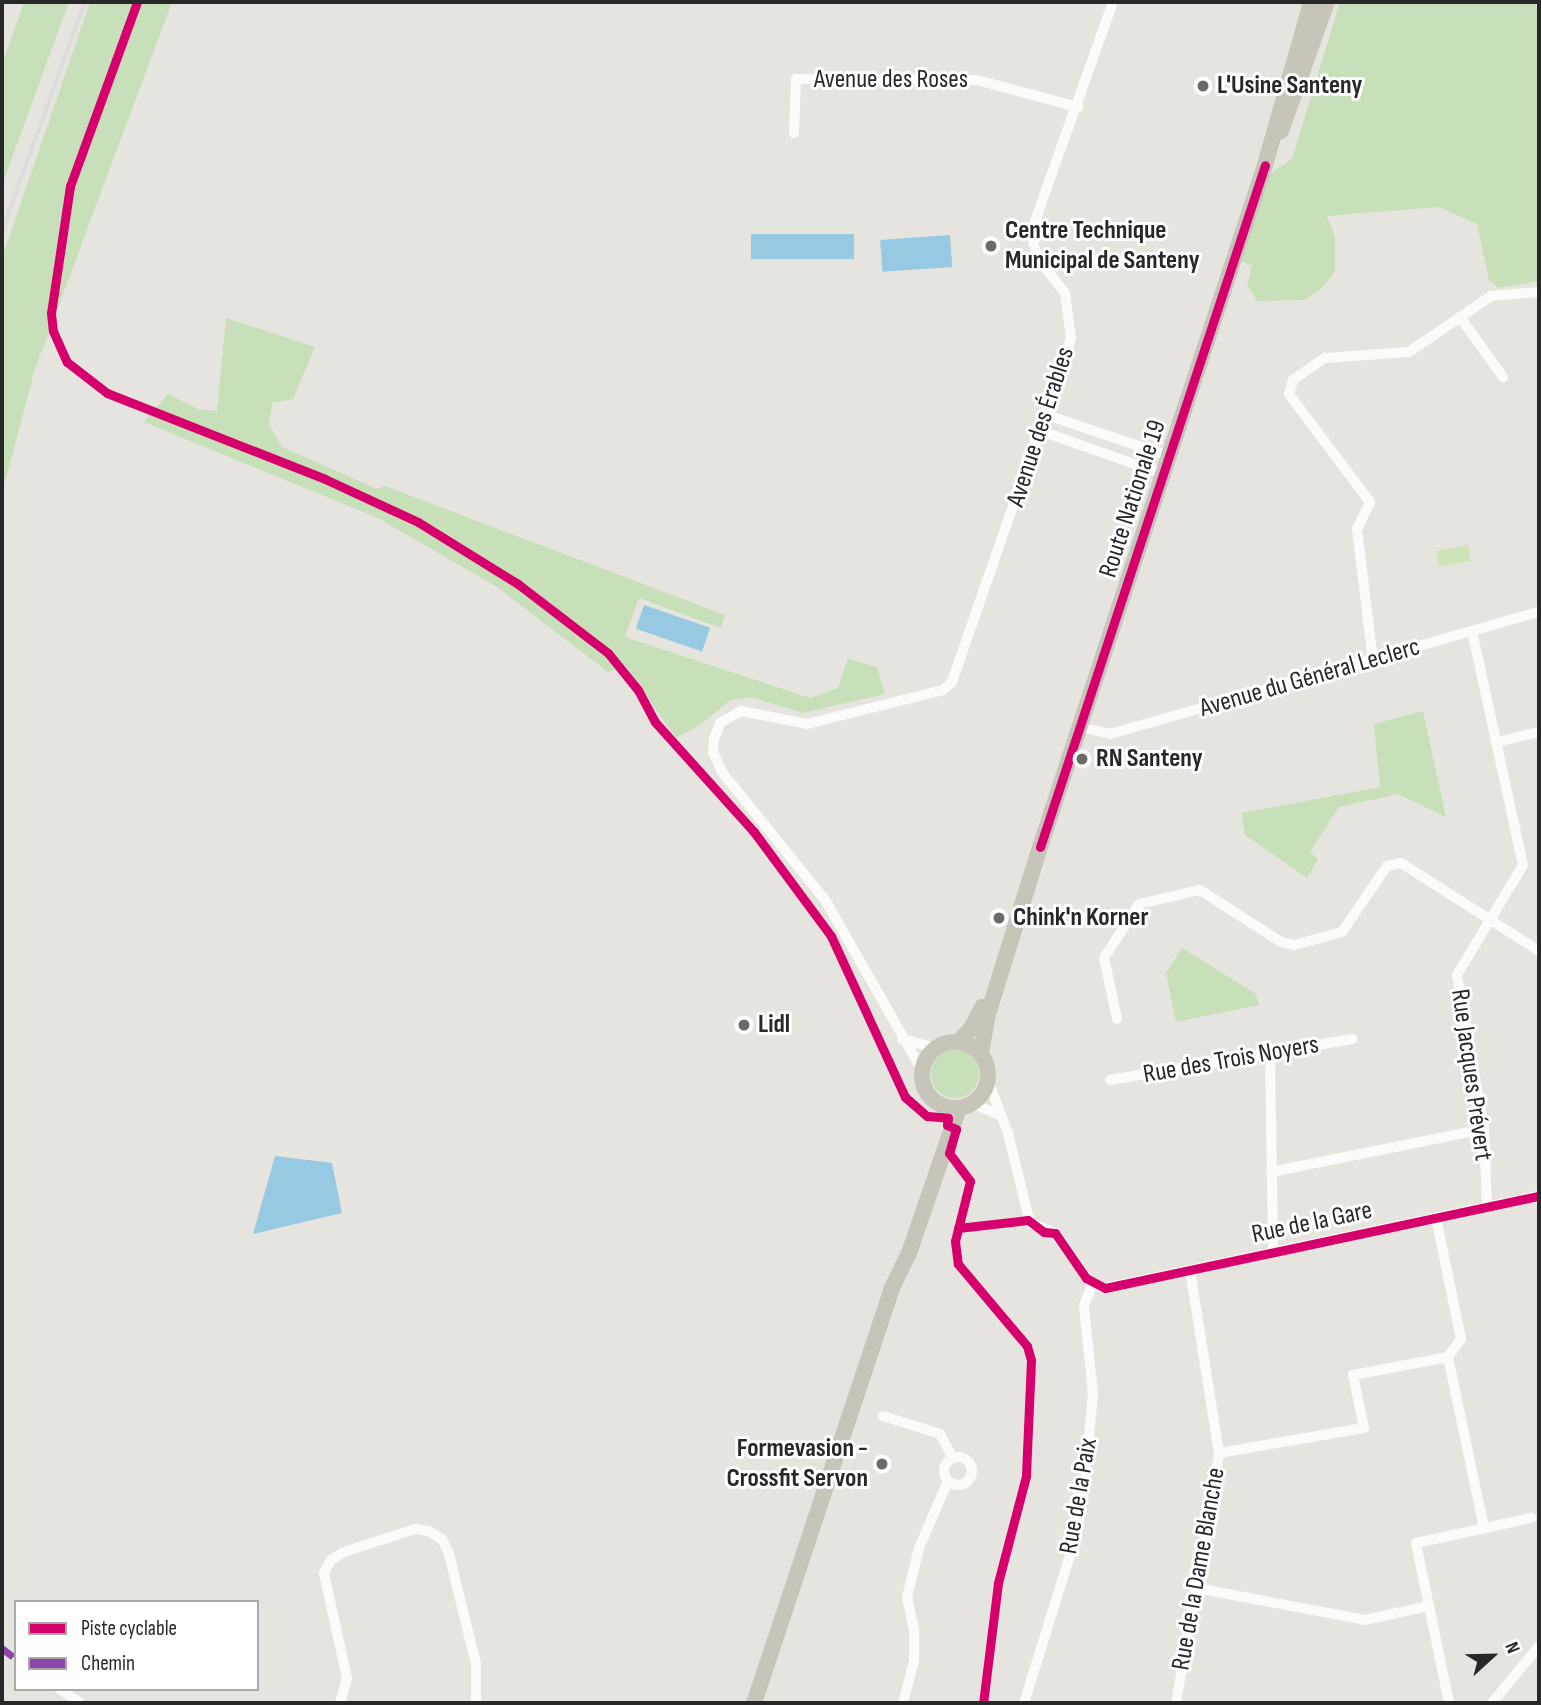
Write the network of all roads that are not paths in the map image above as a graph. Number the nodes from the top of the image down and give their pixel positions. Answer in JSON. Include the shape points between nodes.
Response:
{"nodes":[{"id":1,"x":1114,"y":2,"type":"edge"},
{"id":2,"x":1311,"y":2,"type":"edge"},
{"id":3,"x":1327,"y":2,"type":"edge"},
{"id":4,"x":1078,"y":107,"type":"junction"},
{"id":5,"x":794,"y":133,"type":"dead end"},
{"id":6,"x":1265,"y":165,"type":"junction"},
{"id":7,"x":1539,"y":292,"type":"edge"},
{"id":8,"x":1460,"y":317,"type":"junction"},
{"id":9,"x":1503,"y":377,"type":"dead end"},
{"id":10,"x":1046,"y":415,"type":"junction"},
{"id":11,"x":1041,"y":431,"type":"junction"},
{"id":12,"x":1169,"y":456,"type":"junction"},
{"id":13,"x":1163,"y":474,"type":"junction"},
{"id":14,"x":1539,"y":612,"type":"edge"},
{"id":15,"x":1472,"y":631,"type":"junction"},
{"id":16,"x":1373,"y":661,"type":"junction"},
{"id":17,"x":1080,"y":727,"type":"junction"},
{"id":18,"x":1539,"y":732,"type":"edge"},
{"id":19,"x":1496,"y":742,"type":"junction"},
{"id":20,"x":1040,"y":847,"type":"junction"},
{"id":21,"x":1490,"y":919,"type":"junction"},
{"id":22,"x":1539,"y":951,"type":"edge"},
{"id":23,"x":1117,"y":1019,"type":"dead end"},
{"id":24,"x":1353,"y":1039,"type":"dead end"},
{"id":25,"x":902,"y":1040,"type":"junction"},
{"id":26,"x":958,"y":1042,"type":"junction"},
{"id":27,"x":936,"y":1048,"type":"junction"},
{"id":28,"x":981,"y":1053,"type":"junction"},
{"id":29,"x":1270,"y":1054,"type":"junction"},
{"id":30,"x":923,"y":1072,"type":"junction"},
{"id":31,"x":1110,"y":1080,"type":"dead end"},
{"id":32,"x":988,"y":1081,"type":"junction"},
{"id":33,"x":938,"y":1103,"type":"junction"},
{"id":34,"x":966,"y":1105,"type":"junction"},
{"id":35,"x":1002,"y":1116,"type":"junction"},
{"id":36,"x":1484,"y":1129,"type":"junction"},
{"id":37,"x":1271,"y":1172,"type":"junction"},
{"id":38,"x":1539,"y":1196,"type":"edge"},
{"id":39,"x":1487,"y":1207,"type":"junction"},
{"id":40,"x":1436,"y":1218,"type":"junction"},
{"id":41,"x":1273,"y":1253,"type":"junction"},
{"id":42,"x":1189,"y":1270,"type":"junction"},
{"id":43,"x":1092,"y":1285,"type":"junction"},
{"id":44,"x":891,"y":1290,"type":"junction"},
{"id":45,"x":1448,"y":1357,"type":"junction"},
{"id":46,"x":883,"y":1416,"type":"dead end"},
{"id":47,"x":1219,"y":1453,"type":"junction"},
{"id":48,"x":953,"y":1458,"type":"junction"},
{"id":49,"x":948,"y":1481,"type":"junction"},
{"id":50,"x":1531,"y":1518,"type":"dead end"},
{"id":51,"x":1484,"y":1528,"type":"junction"},
{"id":52,"x":1196,"y":1588,"type":"junction"},
{"id":53,"x":1429,"y":1606,"type":"junction"},
{"id":54,"x":1539,"y":1646,"type":"edge"},
{"id":55,"x":63,"y":1691,"type":"edge"},
{"id":56,"x":754,"y":1701,"type":"edge"},
{"id":57,"x":80,"y":1703,"type":"edge"},
{"id":58,"x":340,"y":1703,"type":"edge"},
{"id":59,"x":475,"y":1703,"type":"edge"},
{"id":60,"x":903,"y":1703,"type":"edge"},
{"id":61,"x":1024,"y":1703,"type":"edge"},
{"id":62,"x":1175,"y":1703,"type":"edge"},
{"id":63,"x":1449,"y":1703,"type":"edge"},
{"id":64,"x":1492,"y":1703,"type":"edge"}],
"edges":[{"from":1,"to":4,"type":"street","name":"Avenue des Érables"},
{"from":2,"to":6,"type":"main road","name":"Route Nationale 19"},
{"from":3,"to":6,"type":"main road","name":"Route Nationale 19","via":[[1290,111]]},
{"from":4,"to":5,"type":"street","name":"Avenue des Roses","via":[[977,80],[796,79]]},
{"from":4,"to":10,"type":"street","name":"Avenue des Érables","via":[[1034,232],[1038,259],[1065,293],[1071,314],[1071,338]]},
{"from":6,"to":12,"type":"main road","name":"Route Nationale 19"},
{"from":7,"to":8,"type":"street","via":[[1491,296]]},
{"from":8,"to":9,"type":"street"},
{"from":8,"to":16,"type":"street","via":[[1409,352],[1325,358],[1293,380],[1289,394],[1370,502],[1357,529]]},
{"from":10,"to":11,"type":"street","name":"Avenue des Érables"},
{"from":10,"to":12,"type":"street"},
{"from":11,"to":13,"type":"street"},
{"from":11,"to":25,"type":"street","name":"Avenue des Érables","via":[[952,682],[943,690],[807,724],[741,710],[720,723],[714,739],[713,752],[722,772],[826,901]]},
{"from":12,"to":13,"type":"main road","name":"Route Nationale 19"},
{"from":13,"to":17,"type":"main road","name":"Route Nationale 19"},
{"from":14,"to":15,"type":"street","name":"Avenue du Général Leclerc"},
{"from":15,"to":16,"type":"street","name":"Avenue du Général Leclerc"},
{"from":15,"to":19,"type":"street","name":"Rue Jacques Prévert"},
{"from":16,"to":17,"type":"street","name":"Avenue du Général Leclerc","via":[[1110,734]]},
{"from":17,"to":20,"type":"main road","name":"Route Nationale 19"},
{"from":18,"to":19,"type":"street"},
{"from":19,"to":21,"type":"street","name":"Rue Jacques Prévert","via":[[1523,865]]},
{"from":20,"to":26,"type":"main road","name":"Route Nationale 19","via":[[981,1012]]},
{"from":20,"to":28,"type":"main road","name":"Route Nationale 19","via":[[988,1014]]},
{"from":21,"to":22,"type":"street"},
{"from":21,"to":23,"type":"street","via":[[1401,863],[1387,866],[1342,932],[1294,945],[1281,942],[1200,890],[1139,904],[1104,958]]},
{"from":21,"to":36,"type":"street","name":"Rue Jacques Prévert","via":[[1457,975]]},
{"from":24,"to":29,"type":"street","name":"Rue des Trois Noyers"},
{"from":25,"to":27,"type":"street"},
{"from":25,"to":30,"type":"street","name":"Avenue des Érables"},
{"from":26,"to":27,"type":"main road"},
{"from":26,"to":28,"type":"main road"},
{"from":27,"to":30,"type":"main road"},
{"from":28,"to":32,"type":"main road"},
{"from":29,"to":31,"type":"street","name":"Rue des Trois Noyers"},
{"from":29,"to":37,"type":"street"},
{"from":30,"to":33,"type":"main road","via":[[924,1086]]},
{"from":32,"to":34,"type":"main road"},
{"from":32,"to":35,"type":"street"},
{"from":33,"to":34,"type":"main road"},
{"from":33,"to":44,"type":"main road","via":[[938,1140],[905,1233]]},
{"from":34,"to":35,"type":"street"},
{"from":34,"to":44,"type":"main road"},
{"from":35,"to":43,"type":"street","via":[[1030,1223],[1055,1233]]},
{"from":36,"to":37,"type":"street"},
{"from":36,"to":39,"type":"street","name":"Rue Jacques Prévert"},
{"from":37,"to":41,"type":"street"},
{"from":38,"to":39,"type":"street","name":"Rue de la Gare"},
{"from":39,"to":40,"type":"street","name":"Rue de la Gare"},
{"from":40,"to":41,"type":"street","name":"Rue de la Gare"},
{"from":40,"to":45,"type":"street","via":[[1461,1339]]},
{"from":41,"to":42,"type":"street","name":"Rue de la Gare"},
{"from":42,"to":43,"type":"street","name":"Rue de la Gare","via":[[1105,1288]]},
{"from":42,"to":47,"type":"street","name":"Rue de la Dame Blanche"},
{"from":43,"to":61,"type":"street","name":"Rue de la Paix","via":[[1084,1305],[1093,1394],[1083,1498],[1075,1539]]},
{"from":44,"to":56,"type":"main road"},
{"from":45,"to":47,"type":"street","via":[[1353,1375],[1364,1428]]},
{"from":45,"to":51,"type":"street"},
{"from":46,"to":48,"type":"street","via":[[940,1434]]},
{"from":47,"to":52,"type":"street","name":"Rue de la Dame Blanche"},
{"from":48,"to":49,"type":"street","via":[[944,1469]]},
{"from":48,"to":49,"type":"street","via":[[967,1461],[972,1473],[961,1485]]},
{"from":49,"to":60,"type":"street","via":[[919,1548],[907,1597],[914,1661]]},
{"from":50,"to":51,"type":"street"},
{"from":51,"to":53,"type":"street","via":[[1416,1544]]},
{"from":52,"to":53,"type":"street","via":[[1365,1620]]},
{"from":52,"to":62,"type":"street","name":"Rue de la Dame Blanche"},
{"from":53,"to":63,"type":"street"},
{"from":54,"to":64,"type":"street"},
{"from":55,"to":57,"type":"street"},
{"from":58,"to":59,"type":"street","via":[[347,1678],[324,1573],[331,1560],[344,1552],[415,1529],[442,1539],[449,1554],[476,1664]]}]}
